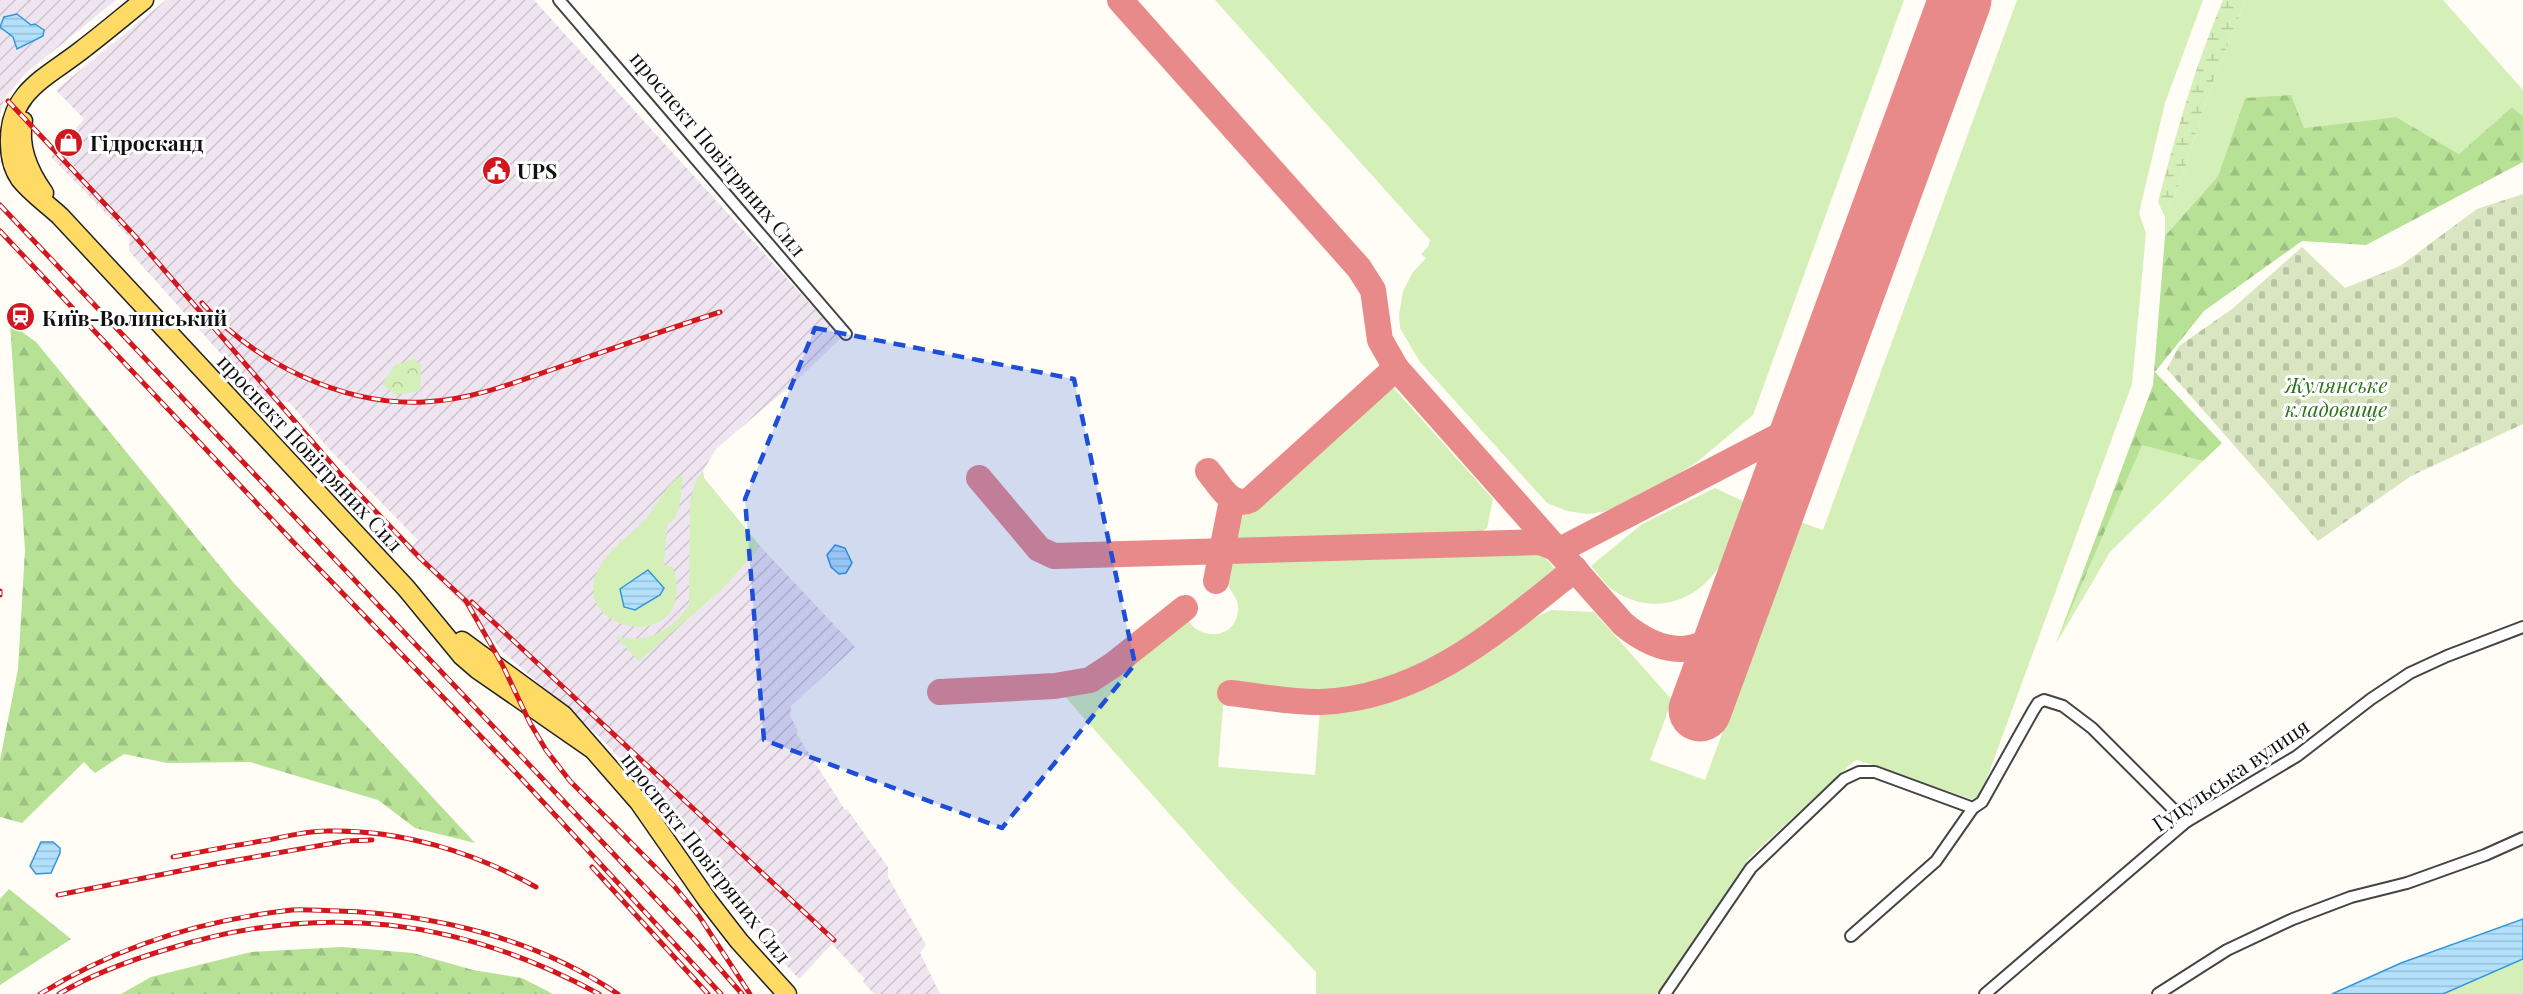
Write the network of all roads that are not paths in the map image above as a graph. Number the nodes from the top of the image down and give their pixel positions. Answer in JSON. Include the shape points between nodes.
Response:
{"nodes":[{"id":1,"x":144,"y":0,"type":"edge"},
{"id":2,"x":559,"y":0,"type":"edge"},
{"id":3,"x":846,"y":334,"type":"dead end"},
{"id":4,"x":2523,"y":627,"type":"edge"},
{"id":5,"x":1973,"y":808,"type":"junction"},
{"id":6,"x":2186,"y":822,"type":"junction"},
{"id":7,"x":2523,"y":838,"type":"edge"},
{"id":8,"x":1851,"y":936,"type":"dead end"},
{"id":9,"x":787,"y":994,"type":"edge"},
{"id":10,"x":1665,"y":994,"type":"edge"},
{"id":11,"x":1985,"y":994,"type":"edge"},
{"id":12,"x":2158,"y":994,"type":"edge"}],
"edges":[{"from":1,"to":9,"type":"main road","name":"проспект Повітряних Сил","via":[[34,83],[19,102],[10,137],[12,163],[19,178],[60,216],[430,614],[462,656],[591,748],[639,802],[739,941]]},
{"from":2,"to":3,"type":"street","name":"проспект Повітряних Сил"},
{"from":4,"to":6,"type":"street","name":"Гуцульська вулиця","via":[[2410,673],[2296,756]]},
{"from":5,"to":6,"type":"street","via":[[1982,802],[2038,703],[2044,700],[2063,706],[2092,728]]},
{"from":5,"to":8,"type":"street","via":[[1936,861]]},
{"from":5,"to":10,"type":"street","via":[[1875,772],[1859,772],[1844,778],[1751,868]]},
{"from":6,"to":11,"type":"street","name":"Гуцульська вулиця"},
{"from":7,"to":12,"type":"street","via":[[2419,879],[2350,897],[2293,919],[2227,950]]}]}
